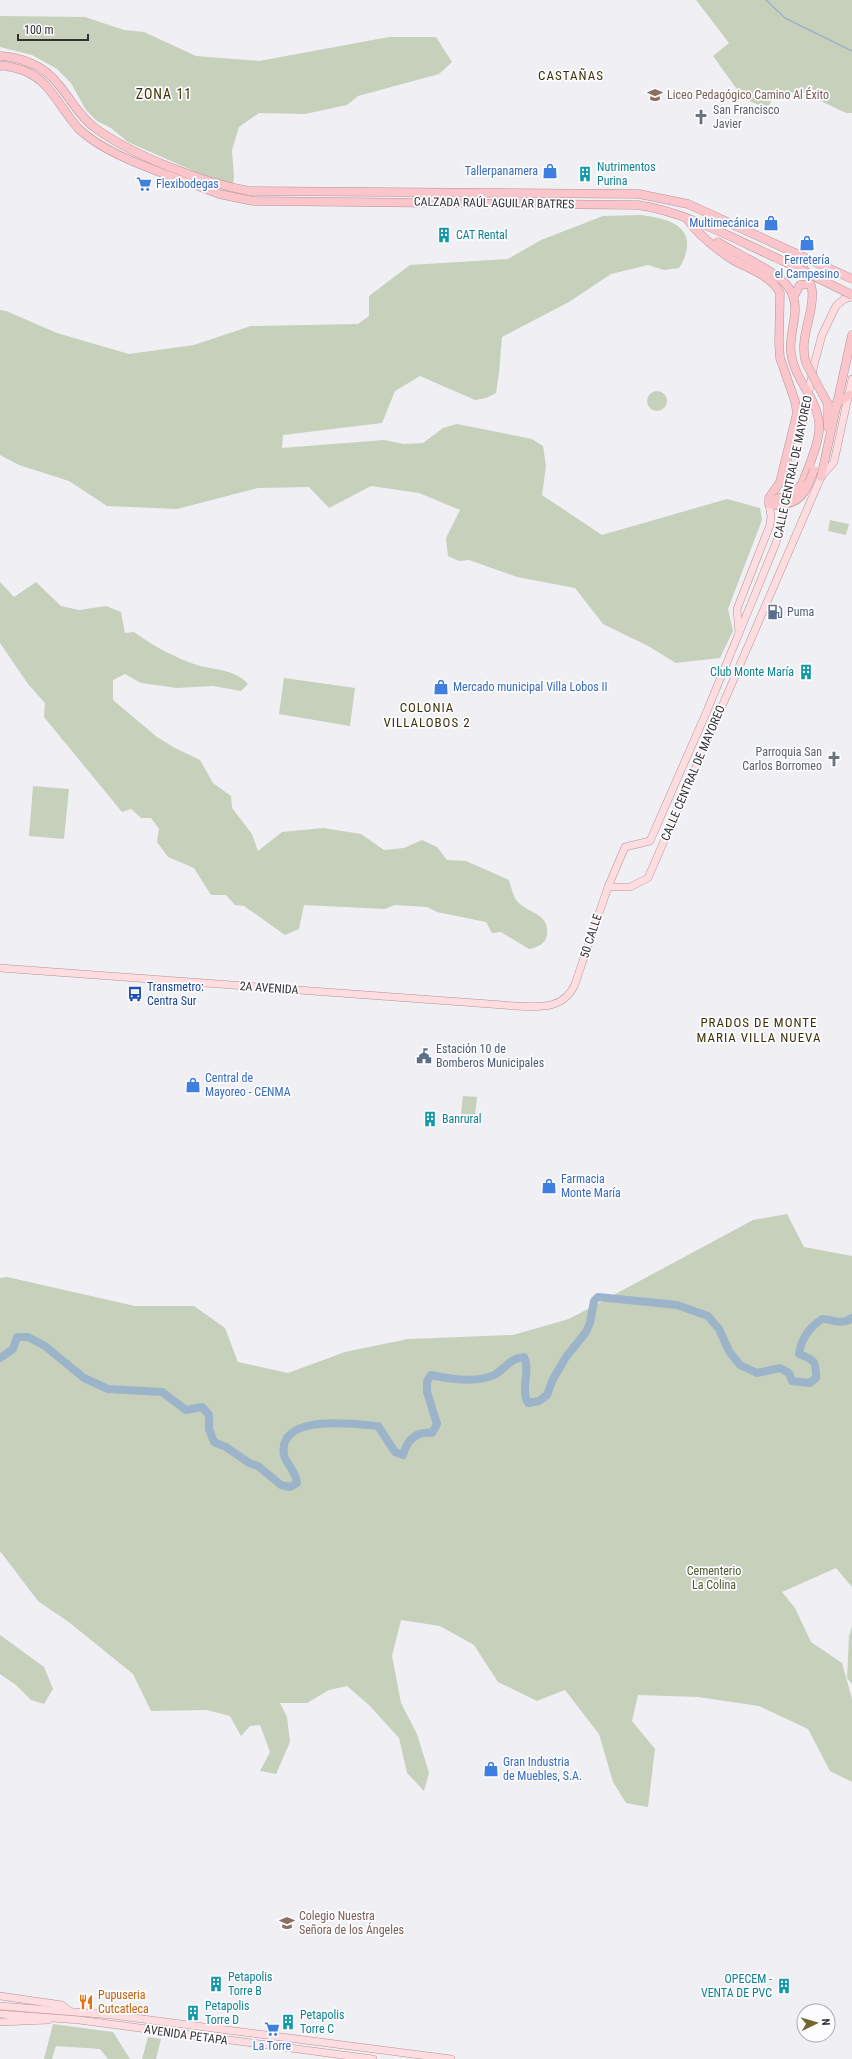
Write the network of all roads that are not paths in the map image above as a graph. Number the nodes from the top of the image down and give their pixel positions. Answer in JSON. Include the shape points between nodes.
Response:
{"nodes":[{"id":1,"x":0,"y":56,"type":"edge"},
{"id":2,"x":0,"y":66,"type":"edge"},
{"id":3,"x":130,"y":148,"type":"junction"},
{"id":4,"x":124,"y":157,"type":"junction"},
{"id":5,"x":688,"y":219,"type":"junction"},
{"id":6,"x":795,"y":253,"type":"junction"},
{"id":7,"x":852,"y":279,"type":"edge"},
{"id":8,"x":810,"y":284,"type":"junction"},
{"id":9,"x":794,"y":296,"type":"junction"},
{"id":10,"x":852,"y":296,"type":"edge"},
{"id":11,"x":852,"y":335,"type":"edge"},
{"id":12,"x":852,"y":379,"type":"edge"},
{"id":13,"x":849,"y":395,"type":"junction"},
{"id":14,"x":810,"y":398,"type":"junction"},
{"id":15,"x":836,"y":404,"type":"junction"},
{"id":16,"x":829,"y":436,"type":"junction"},
{"id":17,"x":824,"y":457,"type":"junction"},
{"id":18,"x":821,"y":477,"type":"junction"},
{"id":19,"x":772,"y":501,"type":"junction"},
{"id":20,"x":739,"y":634,"type":"junction"},
{"id":21,"x":625,"y":847,"type":"joint"},
{"id":22,"x":608,"y":887,"type":"junction"},
{"id":23,"x":0,"y":968,"type":"edge"},
{"id":24,"x":539,"y":1007,"type":"joint"},
{"id":25,"x":0,"y":1996,"type":"edge"},
{"id":26,"x":0,"y":2001,"type":"edge"},
{"id":27,"x":0,"y":2006,"type":"edge"},
{"id":28,"x":69,"y":2011,"type":"junction"},
{"id":29,"x":0,"y":2014,"type":"edge"},
{"id":30,"x":0,"y":2018,"type":"edge"},
{"id":31,"x":58,"y":2018,"type":"junction"},
{"id":32,"x":48,"y":2020,"type":"junction"},
{"id":33,"x":0,"y":2022,"type":"edge"},
{"id":34,"x":296,"y":2039,"type":"junction"},
{"id":35,"x":294,"y":2049,"type":"junction"},
{"id":36,"x":373,"y":2059,"type":"edge"},
{"id":37,"x":451,"y":2059,"type":"edge"}],
"edges":[{"from":1,"to":3,"type":"highway","name":"CALZADA RAÚL AGUILAR BATRES","via":[[26,61],[50,75],[87,122]]},
{"from":2,"to":4,"type":"highway","name":"CALZADA RAÚL AGUILAR BATRES","via":[[20,69],[41,80],[79,128],[99,144]]},
{"from":3,"to":4,"type":"highway"},
{"from":3,"to":6,"type":"highway","name":"CALZADA RAÚL AGUILAR BATRES","via":[[206,181],[249,191],[639,194],[688,204]]},
{"from":4,"to":5,"type":"highway","name":"CALZADA RAÚL AGUILAR BATRES","via":[[219,194],[253,201],[638,205],[661,208]]},
{"from":5,"to":9,"type":"highway","via":[[708,236],[780,279]]},
{"from":5,"to":10,"type":"highway","name":"CALZADA RAÚL AGUILAR BATRES","bridge":true,"via":[[781,260]]},
{"from":5,"to":19,"type":"highway","via":[[699,233],[715,246],[770,281],[780,293],[780,358],[797,413],[780,482]]},
{"from":6,"to":7,"type":"highway","name":"CALZADA RAÚL AGUILAR BATRES"},
{"from":6,"to":8,"type":"highway"},
{"from":8,"to":9,"type":"highway","via":[[800,285]]},
{"from":8,"to":16,"type":"highway","bridge":true,"via":[[811,302],[804,339],[806,363],[828,404]]},
{"from":9,"to":14,"type":"highway","via":[[796,311],[790,352]]},
{"from":10,"to":14,"type":"main road","name":"CALLE CENTRAL DE MAYOREO","via":[[838,304],[827,322],[817,355]]},
{"from":11,"to":15,"type":"highway"},
{"from":12,"to":13,"type":"main road","name":"CALLE CENTRAL DE MAYOREO"},
{"from":13,"to":15,"type":"highway"},
{"from":13,"to":18,"type":"main road","name":"CALLE CENTRAL DE MAYOREO","via":[[834,462]]},
{"from":14,"to":19,"type":"highway","bridge":true,"via":[[818,415],[819,428],[802,484],[792,495]]},
{"from":14,"to":20,"type":"main road","name":"CALLE CENTRAL DE MAYOREO","via":[[779,534]]},
{"from":15,"to":16,"type":"highway"},
{"from":16,"to":17,"type":"highway"},
{"from":17,"to":18,"type":"highway"},
{"from":17,"to":19,"type":"highway","bridge":true,"via":[[798,500],[789,504]]},
{"from":18,"to":22,"type":"main road","name":"CALLE CENTRAL DE MAYOREO","via":[[648,878],[630,887]]},
{"from":19,"to":20,"type":"main road","via":[[770,525],[736,613]]},
{"from":20,"to":21,"type":"main road","name":"CALLE CENTRAL DE MAYOREO","via":[[650,841]]},
{"from":21,"to":22,"type":"main road","name":"50 CALLE"},
{"from":22,"to":24,"type":"main road","name":"50 CALLE","via":[[569,995],[559,1003]]},
{"from":23,"to":24,"type":"main road","name":"2A AVENIDA"},
{"from":25,"to":28,"type":"main road","via":[[62,2005]]},
{"from":26,"to":28,"type":"main road"},
{"from":27,"to":28,"type":"main road","name":"AVENIDA PETAPA"},
{"from":28,"to":34,"type":"main road","name":"AVENIDA PETAPA","via":[[112,2014]]},
{"from":29,"to":31,"type":"main road","name":"AVENIDA PETAPA"},
{"from":30,"to":32,"type":"main road"},
{"from":31,"to":32,"type":"main road"},
{"from":31,"to":35,"type":"main road","name":"AVENIDA PETAPA"},
{"from":32,"to":33,"type":"main road"},
{"from":34,"to":35,"type":"main road"},
{"from":34,"to":37,"type":"main road","name":"AVENIDA PETAPA"},
{"from":35,"to":36,"type":"main road","name":"AVENIDA PETAPA"}]}
